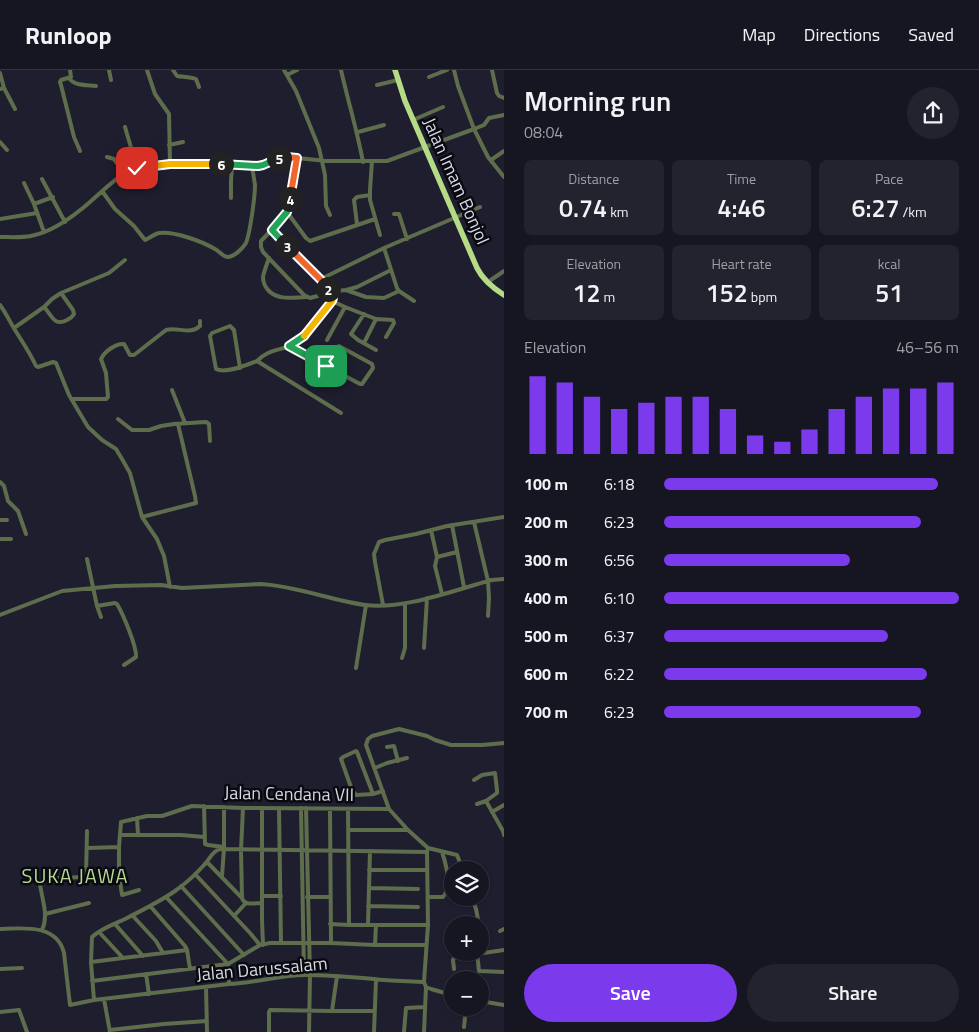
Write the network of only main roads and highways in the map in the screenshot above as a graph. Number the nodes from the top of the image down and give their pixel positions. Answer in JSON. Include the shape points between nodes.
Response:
{"nodes":[{"id":1,"x":395,"y":70,"type":"edge"},
{"id":2,"x":504,"y":295,"type":"edge"}],
"edges":[{"from":1,"to":2,"type":"highway","name":"Jalan Imam Bonjol","via":[[413,120],[477,268]]}]}
